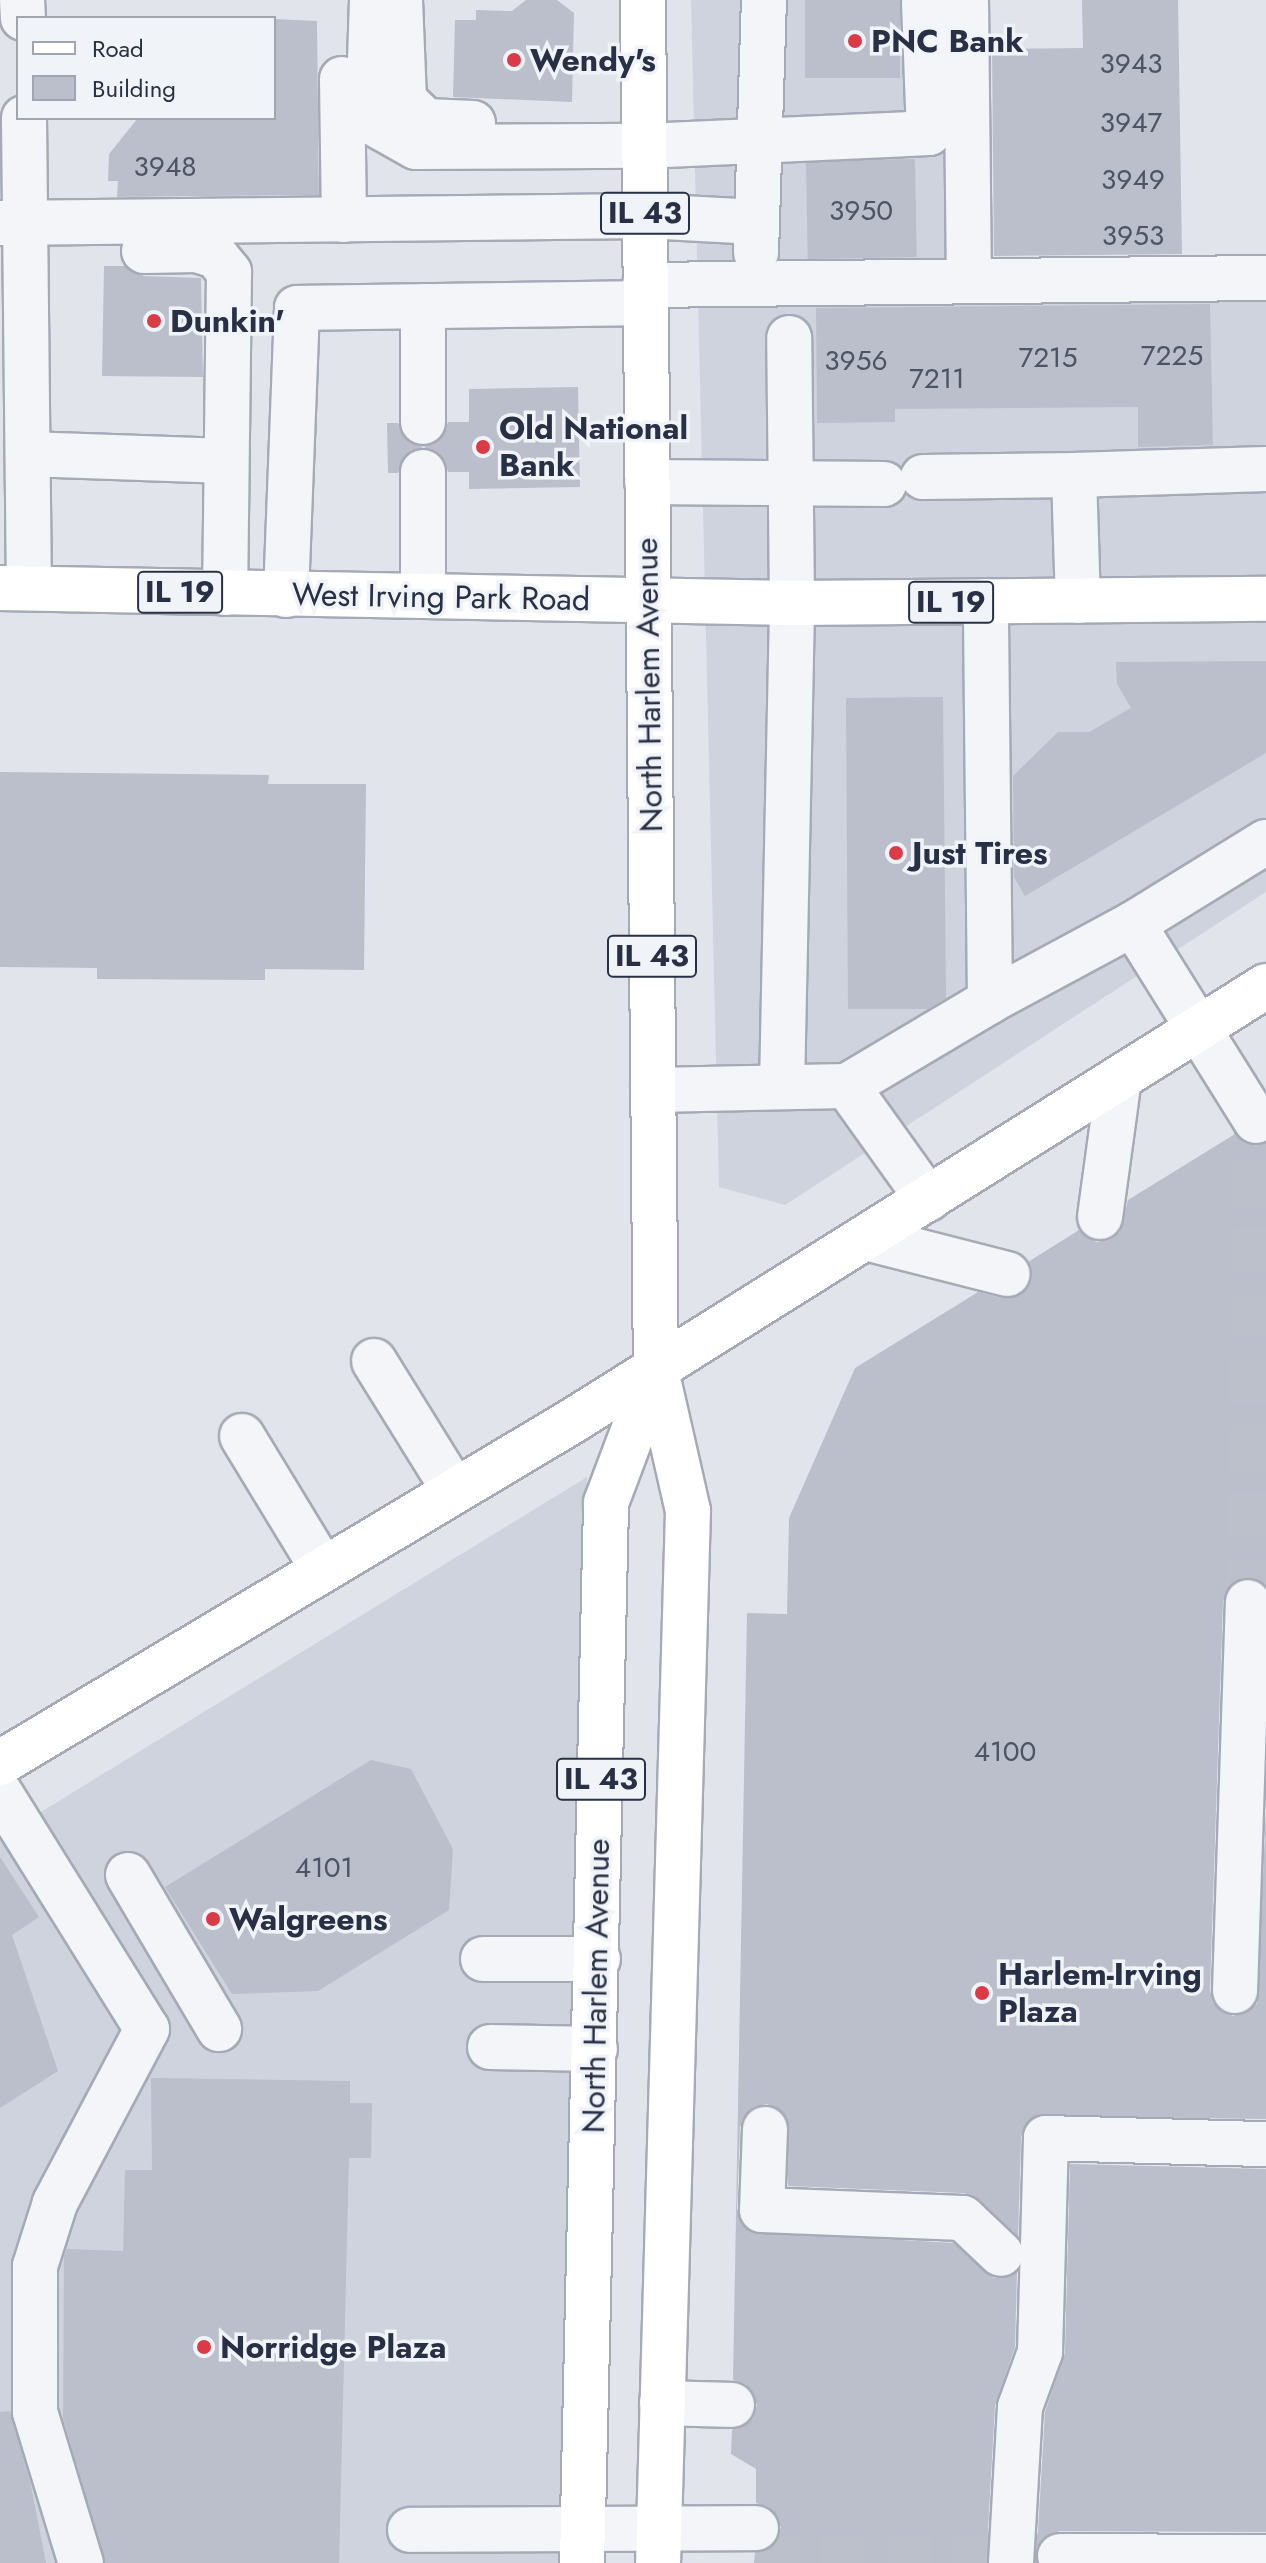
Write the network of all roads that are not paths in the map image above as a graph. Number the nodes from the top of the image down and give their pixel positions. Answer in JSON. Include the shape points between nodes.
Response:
{"nodes":[{"id":1,"x":342,"y":0,"type":"edge"},
{"id":2,"x":372,"y":0,"type":"edge"},
{"id":3,"x":400,"y":0,"type":"edge"},
{"id":4,"x":643,"y":0,"type":"edge"},
{"id":5,"x":764,"y":0,"type":"edge"},
{"id":6,"x":945,"y":2,"type":"edge"},
{"id":7,"x":24,"y":120,"type":"edge"},
{"id":8,"x":644,"y":133,"type":"junction"},
{"id":9,"x":761,"y":141,"type":"junction"},
{"id":10,"x":645,"y":216,"type":"junction"},
{"id":11,"x":344,"y":220,"type":"junction"},
{"id":12,"x":757,"y":222,"type":"junction"},
{"id":13,"x":17,"y":233,"type":"edge"},
{"id":14,"x":1266,"y":278,"type":"edge"},
{"id":15,"x":969,"y":280,"type":"junction"},
{"id":16,"x":755,"y":283,"type":"junction"},
{"id":17,"x":645,"y":294,"type":"junction"},
{"id":18,"x":423,"y":306,"type":"junction"},
{"id":19,"x":789,"y":338,"type":"dead end"},
{"id":20,"x":423,"y":422,"type":"dead end"},
{"id":21,"x":28,"y":454,"type":"junction"},
{"id":22,"x":226,"y":461,"type":"junction"},
{"id":23,"x":1266,"y":469,"type":"edge"},
{"id":24,"x":423,"y":472,"type":"dead end"},
{"id":25,"x":1074,"y":475,"type":"junction"},
{"id":26,"x":647,"y":482,"type":"junction"},
{"id":27,"x":791,"y":482,"type":"junction"},
{"id":28,"x":14,"y":588,"type":"edge"},
{"id":29,"x":225,"y":593,"type":"junction"},
{"id":30,"x":286,"y":595,"type":"junction"},
{"id":31,"x":423,"y":596,"type":"junction"},
{"id":32,"x":1266,"y":599,"type":"edge"},
{"id":33,"x":648,"y":600,"type":"junction"},
{"id":34,"x":986,"y":601,"type":"junction"},
{"id":35,"x":1078,"y":601,"type":"junction"},
{"id":36,"x":792,"y":603,"type":"junction"},
{"id":37,"x":1266,"y":842,"type":"edge"},
{"id":38,"x":1133,"y":924,"type":"junction"},
{"id":39,"x":1266,"y":986,"type":"edge"},
{"id":40,"x":990,"y":1001,"type":"junction"},
{"id":41,"x":1198,"y":1029,"type":"junction"},
{"id":42,"x":1119,"y":1079,"type":"junction"},
{"id":43,"x":847,"y":1086,"type":"junction"},
{"id":44,"x":782,"y":1087,"type":"junction"},
{"id":45,"x":653,"y":1090,"type":"junction"},
{"id":46,"x":1256,"y":1121,"type":"tunnel mouth"},
{"id":47,"x":928,"y":1199,"type":"junction"},
{"id":48,"x":1100,"y":1217,"type":"dead end"},
{"id":49,"x":866,"y":1238,"type":"junction"},
{"id":50,"x":1007,"y":1274,"type":"dead end"},
{"id":51,"x":374,"y":1361,"type":"dead end"},
{"id":52,"x":656,"y":1370,"type":"junction"},
{"id":53,"x":242,"y":1436,"type":"dead end"},
{"id":54,"x":454,"y":1490,"type":"junction"},
{"id":55,"x":323,"y":1569,"type":"junction"},
{"id":56,"x":1248,"y":1602,"type":"tunnel mouth"},
{"id":57,"x":0,"y":1763,"type":"edge"},
{"id":58,"x":0,"y":1793,"type":"edge"},
{"id":59,"x":128,"y":1875,"type":"dead end"},
{"id":60,"x":483,"y":1959,"type":"dead end"},
{"id":61,"x":598,"y":1959,"type":"junction"},
{"id":62,"x":1235,"y":1991,"type":"dead end"},
{"id":63,"x":219,"y":2029,"type":"dead end"},
{"id":64,"x":490,"y":2047,"type":"dead end"},
{"id":65,"x":595,"y":2049,"type":"junction"},
{"id":66,"x":765,"y":2129,"type":"dead end"},
{"id":67,"x":1266,"y":2144,"type":"edge"},
{"id":68,"x":1001,"y":2254,"type":"dead end"},
{"id":69,"x":662,"y":2403,"type":"junction"},
{"id":70,"x":732,"y":2405,"type":"dead end"},
{"id":71,"x":410,"y":2530,"type":"dead end"},
{"id":72,"x":755,"y":2543,"type":"dead end"},
{"id":73,"x":582,"y":2546,"type":"edge"},
{"id":74,"x":659,"y":2550,"type":"edge"},
{"id":75,"x":1060,"y":2556,"type":"dead end"},
{"id":76,"x":1266,"y":2557,"type":"edge"},
{"id":77,"x":81,"y":2563,"type":"edge"},
{"id":78,"x":1011,"y":2563,"type":"edge"}],
"edges":[{"from":1,"to":11,"type":"street"},
{"from":2,"to":8,"type":"street","via":[[368,120],[416,147]]},
{"from":3,"to":8,"type":"street","via":[[404,100],[426,121]]},
{"from":4,"to":8,"type":"main road","name":"North Harlem Avenue","number":"IL 43"},
{"from":5,"to":9,"type":"street"},
{"from":6,"to":9,"type":"street","via":[[929,133]]},
{"from":6,"to":15,"type":"street"},
{"from":7,"to":13,"type":"street"},
{"from":8,"to":9,"type":"street"},
{"from":8,"to":10,"type":"main road","name":"North Harlem Avenue","number":"IL 43"},
{"from":9,"to":12,"type":"street"},
{"from":10,"to":11,"type":"street"},
{"from":10,"to":12,"type":"street"},
{"from":10,"to":17,"type":"main road","name":"North Harlem Avenue","number":"IL 43"},
{"from":11,"to":13,"type":"street"},
{"from":12,"to":16,"type":"street"},
{"from":13,"to":21,"type":"street"},
{"from":13,"to":22,"type":"street","via":[[216,256],[229,272]]},
{"from":14,"to":15,"type":"street"},
{"from":15,"to":16,"type":"street"},
{"from":16,"to":17,"type":"street"},
{"from":17,"to":18,"type":"street"},
{"from":17,"to":26,"type":"main road","name":"North Harlem Avenue","number":"IL 43"},
{"from":18,"to":20,"type":"street"},
{"from":18,"to":30,"type":"street","via":[[297,308]]},
{"from":19,"to":27,"type":"street"},
{"from":21,"to":22,"type":"street"},
{"from":21,"to":28,"type":"street"},
{"from":22,"to":29,"type":"street"},
{"from":23,"to":25,"type":"street"},
{"from":24,"to":31,"type":"street"},
{"from":25,"to":27,"type":"street"},
{"from":25,"to":35,"type":"street"},
{"from":26,"to":27,"type":"street"},
{"from":26,"to":33,"type":"main road","name":"North Harlem Avenue","number":"IL 43"},
{"from":27,"to":36,"type":"street"},
{"from":28,"to":29,"type":"main road","name":"West Irving Park Road","number":"IL 19"},
{"from":29,"to":30,"type":"main road","name":"West Irving Park Road","number":"IL 19"},
{"from":30,"to":31,"type":"main road","name":"West Irving Park Road","number":"IL 19"},
{"from":31,"to":33,"type":"main road","name":"West Irving Park Road","number":"IL 19"},
{"from":32,"to":35,"type":"main road","name":"West Irving Park Road","number":"IL 19"},
{"from":33,"to":36,"type":"main road","name":"West Irving Park Road","number":"IL 19"},
{"from":33,"to":45,"type":"main road","name":"North Harlem Avenue","number":"IL 43"},
{"from":34,"to":35,"type":"main road","name":"West Irving Park Road","number":"IL 19"},
{"from":34,"to":36,"type":"main road","name":"West Irving Park Road","number":"IL 19"},
{"from":34,"to":40,"type":"street"},
{"from":36,"to":44,"type":"street"},
{"from":37,"to":38,"type":"street"},
{"from":38,"to":40,"type":"street"},
{"from":38,"to":41,"type":"street"},
{"from":39,"to":41,"type":"main road"},
{"from":40,"to":43,"type":"street"},
{"from":41,"to":42,"type":"main road"},
{"from":41,"to":46,"type":"street"},
{"from":42,"to":47,"type":"main road"},
{"from":42,"to":48,"type":"street"},
{"from":43,"to":44,"type":"street"},
{"from":43,"to":47,"type":"street"},
{"from":44,"to":45,"type":"street"},
{"from":45,"to":52,"type":"main road","name":"North Harlem Avenue","number":"IL 43"},
{"from":47,"to":49,"type":"main road"},
{"from":49,"to":50,"type":"street"},
{"from":49,"to":52,"type":"main road"},
{"from":51,"to":54,"type":"street"},
{"from":52,"to":54,"type":"main road"},
{"from":52,"to":61,"type":"main road","name":"North Harlem Avenue","number":"IL 43","via":[[606,1503]]},
{"from":52,"to":69,"type":"main road","name":"North Harlem Avenue","number":"IL 43","via":[[688,1511]]},
{"from":53,"to":55,"type":"street"},
{"from":54,"to":55,"type":"main road"},
{"from":55,"to":57,"type":"main road"},
{"from":56,"to":62,"type":"street"},
{"from":58,"to":77,"type":"street","via":[[147,2029],[55,2203],[35,2266],[35,2412]]},
{"from":59,"to":63,"type":"street"},
{"from":60,"to":61,"type":"street"},
{"from":61,"to":65,"type":"main road","name":"North Harlem Avenue","number":"IL 43"},
{"from":64,"to":65,"type":"street"},
{"from":65,"to":73,"type":"main road","name":"North Harlem Avenue","number":"IL 43"},
{"from":66,"to":68,"type":"street","via":[[762,2210],[963,2218]]},
{"from":67,"to":78,"type":"street","via":[[1046,2138],[1040,2352],[1020,2407]]},
{"from":69,"to":70,"type":"street"},
{"from":69,"to":74,"type":"main road","name":"North Harlem Avenue","number":"IL 43"},
{"from":71,"to":73,"type":"street"},
{"from":72,"to":74,"type":"street"},
{"from":73,"to":74,"type":"street"},
{"from":75,"to":76,"type":"street"}]}
